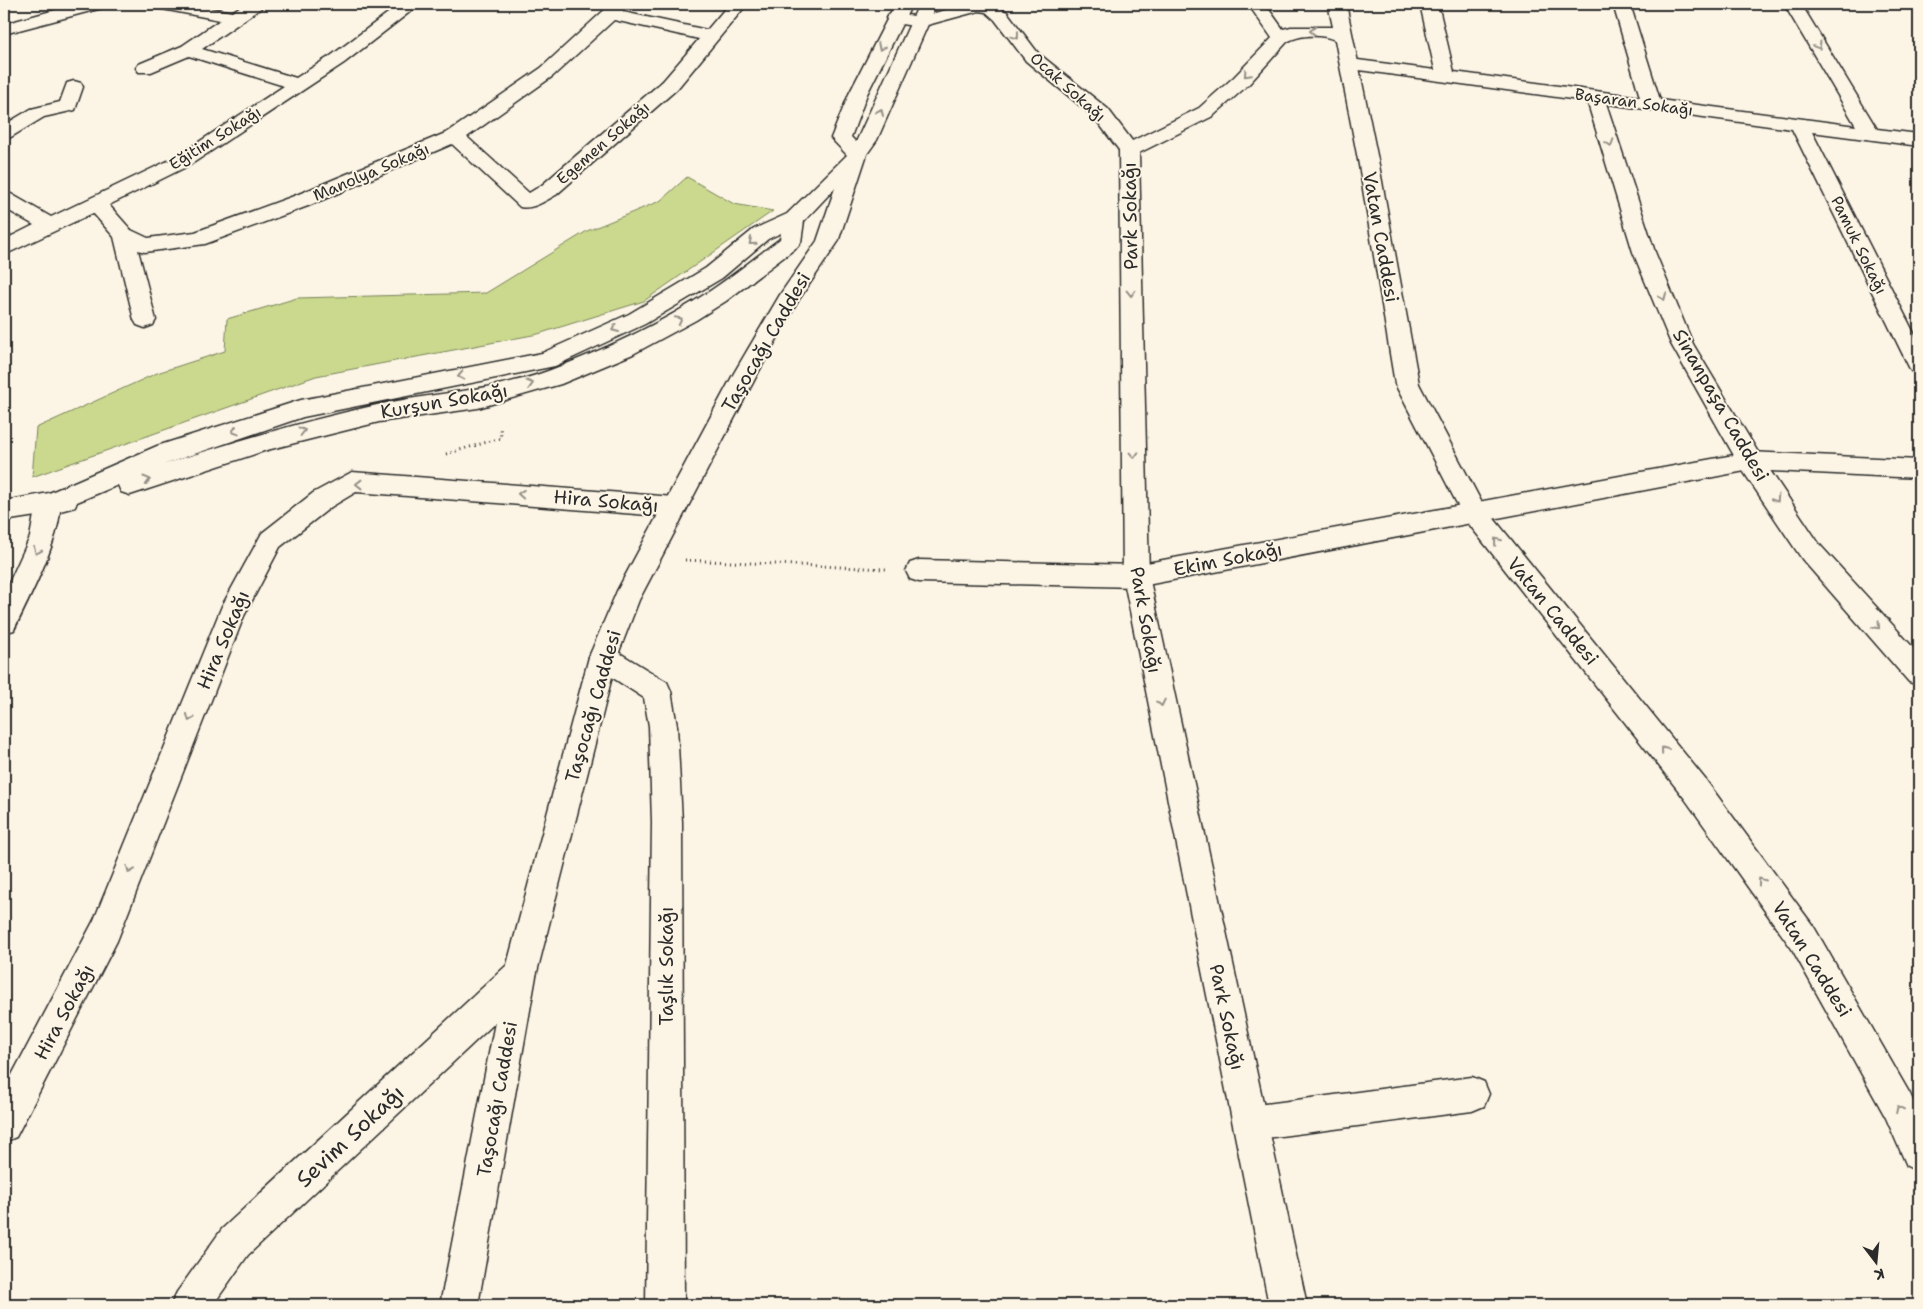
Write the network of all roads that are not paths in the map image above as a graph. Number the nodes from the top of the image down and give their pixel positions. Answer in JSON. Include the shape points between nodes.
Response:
{"nodes":[{"id":1,"x":32,"y":4,"type":"edge"},
{"id":2,"x":96,"y":4,"type":"edge"},
{"id":3,"x":163,"y":4,"type":"edge"},
{"id":4,"x":255,"y":4,"type":"edge"},
{"id":5,"x":411,"y":4,"type":"edge"},
{"id":6,"x":738,"y":4,"type":"edge"},
{"id":7,"x":928,"y":4,"type":"edge"},
{"id":8,"x":1256,"y":4,"type":"edge"},
{"id":9,"x":1337,"y":4,"type":"edge"},
{"id":10,"x":1429,"y":4,"type":"edge"},
{"id":11,"x":1622,"y":4,"type":"edge"},
{"id":12,"x":1793,"y":4,"type":"edge"},
{"id":13,"x":615,"y":9,"type":"edge"},
{"id":14,"x":899,"y":11,"type":"edge"},
{"id":15,"x":235,"y":18,"type":"junction"},
{"id":16,"x":36,"y":21,"type":"junction"},
{"id":17,"x":920,"y":22,"type":"junction"},
{"id":18,"x":4,"y":29,"type":"edge"},
{"id":19,"x":711,"y":36,"type":"junction"},
{"id":20,"x":1281,"y":38,"type":"junction"},
{"id":21,"x":1345,"y":38,"type":"junction"},
{"id":22,"x":188,"y":50,"type":"junction"},
{"id":23,"x":1350,"y":64,"type":"junction"},
{"id":24,"x":145,"y":68,"type":"dead end"},
{"id":25,"x":1446,"y":77,"type":"junction"},
{"id":26,"x":299,"y":84,"type":"junction"},
{"id":27,"x":74,"y":87,"type":"dead end"},
{"id":28,"x":1595,"y":97,"type":"junction"},
{"id":29,"x":1652,"y":105,"type":"junction"},
{"id":30,"x":1799,"y":124,"type":"junction"},
{"id":31,"x":4,"y":133,"type":"edge"},
{"id":32,"x":1871,"y":134,"type":"junction"},
{"id":33,"x":455,"y":136,"type":"junction"},
{"id":34,"x":1919,"y":140,"type":"edge"},
{"id":35,"x":1129,"y":150,"type":"junction"},
{"id":36,"x":856,"y":154,"type":"junction"},
{"id":37,"x":4,"y":199,"type":"edge"},
{"id":38,"x":97,"y":204,"type":"junction"},
{"id":39,"x":51,"y":226,"type":"junction"},
{"id":40,"x":124,"y":235,"type":"junction"},
{"id":41,"x":4,"y":248,"type":"edge"},
{"id":42,"x":145,"y":320,"type":"dead end"},
{"id":43,"x":1919,"y":365,"type":"edge"},
{"id":44,"x":1750,"y":461,"type":"junction"},
{"id":45,"x":1919,"y":469,"type":"edge"},
{"id":46,"x":49,"y":504,"type":"junction"},
{"id":47,"x":674,"y":507,"type":"junction"},
{"id":48,"x":4,"y":511,"type":"edge"},
{"id":49,"x":1474,"y":512,"type":"junction"},
{"id":50,"x":919,"y":571,"type":"road end"},
{"id":51,"x":1136,"y":576,"type":"junction"},
{"id":52,"x":4,"y":622,"type":"edge"},
{"id":53,"x":603,"y":656,"type":"junction"},
{"id":54,"x":1919,"y":673,"type":"edge"},
{"id":55,"x":520,"y":976,"type":"junction"},
{"id":56,"x":1472,"y":1094,"type":"dead end"},
{"id":57,"x":7,"y":1112,"type":"edge"},
{"id":58,"x":1250,"y":1123,"type":"junction"},
{"id":59,"x":1919,"y":1154,"type":"edge"},
{"id":60,"x":190,"y":1305,"type":"edge"},
{"id":61,"x":459,"y":1305,"type":"edge"},
{"id":62,"x":665,"y":1305,"type":"edge"},
{"id":63,"x":1288,"y":1305,"type":"edge"}],
"edges":[{"from":1,"to":16,"type":"street"},
{"from":2,"to":16,"type":"street"},
{"from":3,"to":15,"type":"street"},
{"from":4,"to":15,"type":"street"},
{"from":5,"to":26,"type":"street","name":"Eğitim Sokağı"},
{"from":6,"to":19,"type":"street","name":"Egemen Sokağı"},
{"from":7,"to":17,"type":"street","name":"Taşocağı Caddesi"},
{"from":8,"to":20,"type":"street"},
{"from":9,"to":21,"type":"street","name":"Vatan Caddesi"},
{"from":10,"to":25,"type":"street"},
{"from":11,"to":29,"type":"street"},
{"from":12,"to":32,"type":"street","one_way":true},
{"from":13,"to":19,"type":"street"},
{"from":13,"to":33,"type":"street","name":"Manolya Sokağı","via":[[547,72]]},
{"from":14,"to":17,"type":"street","name":"Ocak Sokağı"},
{"from":14,"to":36,"type":"street","one_way":true,"via":[[858,94],[841,138]]},
{"from":15,"to":22,"type":"street"},
{"from":16,"to":18,"type":"street"},
{"from":17,"to":35,"type":"street","name":"Ocak Sokağı","one_way":true,"via":[[979,6],[991,8],[1032,56],[1101,113]]},
{"from":36,"to":17,"type":"street","name":"Taşocağı Caddesi","one_way":true,"via":[[868,140]]},
{"from":19,"to":33,"type":"street","name":"Egemen Sokağı","via":[[670,85],[549,190],[527,202]]},
{"from":21,"to":20,"type":"street","name":"Park Sokağı","one_way":true,"via":[[1329,31],[1312,30],[1291,32]]},
{"from":20,"to":35,"type":"street","name":"Park Sokağı","one_way":true,"via":[[1206,112]]},
{"from":21,"to":23,"type":"street","name":"Vatan Caddesi"},
{"from":22,"to":24,"type":"street"},
{"from":22,"to":26,"type":"street"},
{"from":23,"to":25,"type":"street","name":"Başaran Sokağı"},
{"from":23,"to":49,"type":"street","name":"Vatan Caddesi","via":[[1407,384]]},
{"from":25,"to":28,"type":"street","name":"Başaran Sokağı"},
{"from":26,"to":38,"type":"street","name":"Eğitim Sokağı","via":[[183,161]]},
{"from":27,"to":31,"type":"street","via":[[68,106],[38,113]]},
{"from":28,"to":29,"type":"street","name":"Başaran Sokağı"},
{"from":28,"to":44,"type":"street","name":"Sinanpaşa Caddesi","one_way":true,"via":[[1644,252],[1682,344]]},
{"from":29,"to":30,"type":"street","name":"Başaran Sokağı"},
{"from":30,"to":32,"type":"street","name":"Başaran Sokağı"},
{"from":30,"to":43,"type":"street","name":"Pamuk Sokağı"},
{"from":32,"to":34,"type":"street","name":"Başaran Sokağı"},
{"from":33,"to":40,"type":"street","name":"Manolya Sokağı","via":[[301,201],[198,239],[145,245]]},
{"from":35,"to":51,"type":"street","name":"Park Sokağı","one_way":true},
{"from":36,"to":46,"type":"street","name":"Kurşun Sokağı","via":[[794,219],[790,242],[718,296],[625,348],[553,378],[478,399],[379,413],[265,441],[147,480]]},
{"from":36,"to":47,"type":"street","name":"Taşocağı Caddesi","via":[[827,242],[789,298]]},
{"from":37,"to":39,"type":"street"},
{"from":38,"to":39,"type":"street","name":"Eğitim Sokağı"},
{"from":38,"to":40,"type":"street","name":"Manolya Sokağı"},
{"from":39,"to":41,"type":"street","name":"Eğitim Sokağı"},
{"from":40,"to":42,"type":"street"},
{"from":44,"to":45,"type":"street","name":"Ekim Sokağı"},
{"from":44,"to":49,"type":"street","name":"Ekim Sokağı"},
{"from":44,"to":54,"type":"street","name":"Sinanpaşa Caddesi","one_way":true,"via":[[1811,552]]},
{"from":46,"to":48,"type":"street","name":"Kurşun Sokağı"},
{"from":46,"to":52,"type":"street","one_way":true,"via":[[43,537]]},
{"from":47,"to":53,"type":"street","name":"Taşocağı Caddesi","via":[[626,599]]},
{"from":47,"to":57,"type":"street","name":"Hira Sokağı","one_way":true,"via":[[352,482],[322,500],[271,540],[231,614],[106,930]]},
{"from":49,"to":51,"type":"street","name":"Ekim Sokağı"},
{"from":59,"to":49,"type":"street","name":"Vatan Caddesi","one_way":true,"via":[[1898,1106],[1803,938],[1695,789]]},
{"from":50,"to":51,"type":"street","name":"Ekim Sokağı"},
{"from":51,"to":58,"type":"street","name":"Park Sokağı","one_way":true},
{"from":53,"to":55,"type":"street","name":"Taşocağı Caddesi"},
{"from":53,"to":62,"type":"street","name":"Taşlık Sokağı","via":[[657,691],[663,726],[667,822]]},
{"from":55,"to":60,"type":"street","name":"Sevim Sokağı","via":[[235,1242]]},
{"from":55,"to":61,"type":"street","name":"Taşocağı Caddesi"},
{"from":56,"to":58,"type":"street"},
{"from":58,"to":63,"type":"street","name":"Park Sokağı"}]}
